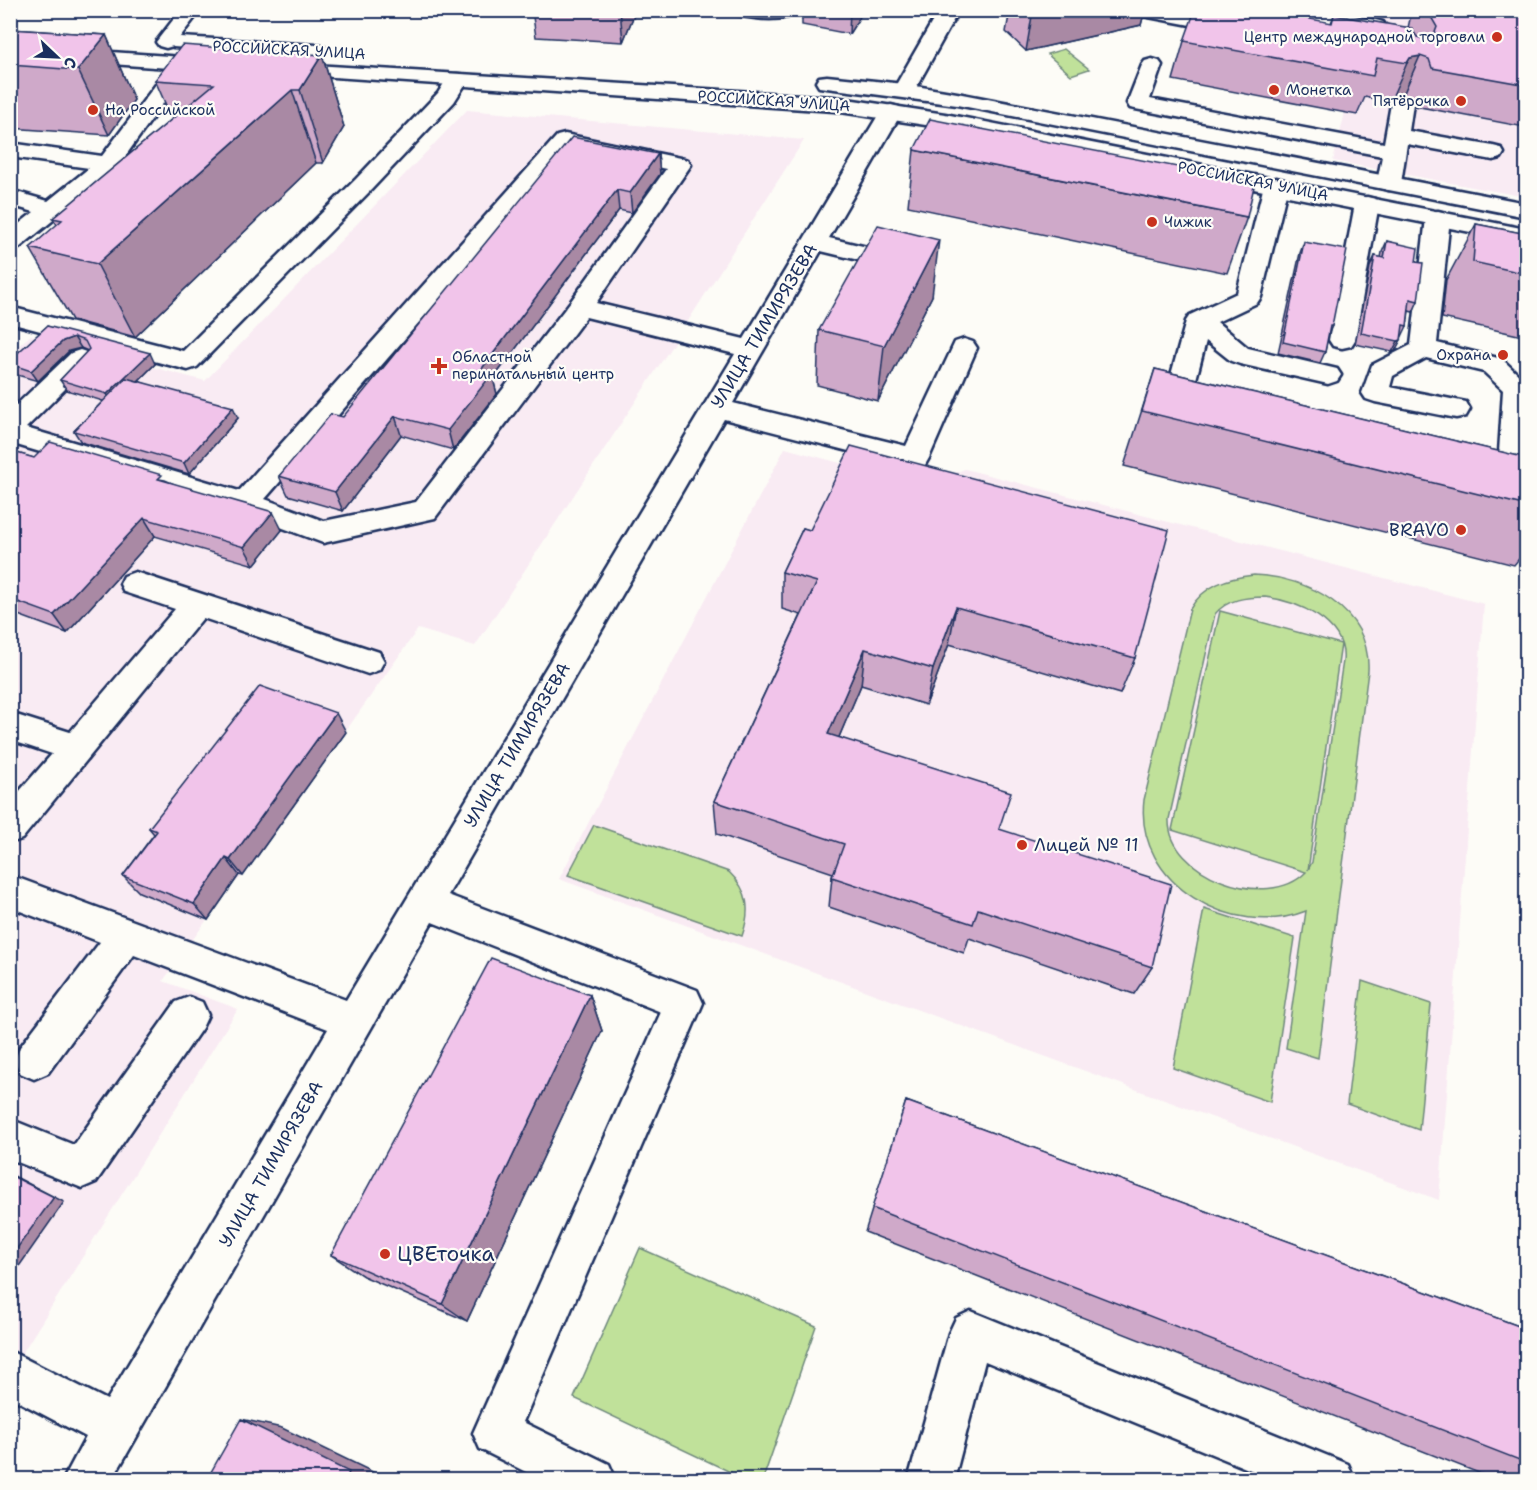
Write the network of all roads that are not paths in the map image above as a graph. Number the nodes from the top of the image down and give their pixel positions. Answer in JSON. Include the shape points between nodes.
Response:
{"nodes":[{"id":1,"x":741,"y":10,"type":"edge"},
{"id":2,"x":783,"y":10,"type":"edge"},
{"id":3,"x":949,"y":10,"type":"edge"},
{"id":4,"x":1143,"y":10,"type":"edge"},
{"id":5,"x":187,"y":15,"type":"dead end"},
{"id":6,"x":1388,"y":25,"type":"edge"},
{"id":7,"x":10,"y":32,"type":"edge"},
{"id":8,"x":166,"y":42,"type":"junction"},
{"id":9,"x":10,"y":51,"type":"edge"},
{"id":10,"x":355,"y":54,"type":"dead end"},
{"id":11,"x":182,"y":63,"type":"junction"},
{"id":12,"x":1152,"y":65,"type":"dead end"},
{"id":13,"x":458,"y":80,"type":"junction"},
{"id":14,"x":804,"y":81,"type":"dead end"},
{"id":15,"x":897,"y":101,"type":"junction"},
{"id":16,"x":1402,"y":104,"type":"dead end"},
{"id":17,"x":1395,"y":143,"type":"junction"},
{"id":18,"x":10,"y":150,"type":"edge"},
{"id":19,"x":1493,"y":153,"type":"dead end"},
{"id":20,"x":108,"y":164,"type":"junction"},
{"id":21,"x":1389,"y":183,"type":"junction"},
{"id":22,"x":1276,"y":185,"type":"junction"},
{"id":23,"x":10,"y":197,"type":"edge"},
{"id":24,"x":1367,"y":204,"type":"junction"},
{"id":25,"x":51,"y":209,"type":"junction"},
{"id":26,"x":1527,"y":210,"type":"edge"},
{"id":27,"x":1438,"y":218,"type":"junction"},
{"id":28,"x":1527,"y":236,"type":"edge"},
{"id":29,"x":814,"y":242,"type":"junction"},
{"id":30,"x":10,"y":243,"type":"edge"},
{"id":31,"x":892,"y":260,"type":"edge"},
{"id":32,"x":580,"y":307,"type":"junction"},
{"id":33,"x":10,"y":315,"type":"edge"},
{"id":34,"x":1199,"y":321,"type":"junction"},
{"id":35,"x":1342,"y":340,"type":"dead end"},
{"id":36,"x":964,"y":348,"type":"dead end"},
{"id":37,"x":1423,"y":349,"type":"junction"},
{"id":38,"x":751,"y":350,"type":"junction"},
{"id":39,"x":80,"y":359,"type":"edge"},
{"id":40,"x":1493,"y":365,"type":"junction"},
{"id":41,"x":1527,"y":372,"type":"edge"},
{"id":42,"x":1328,"y":375,"type":"dead end"},
{"id":43,"x":716,"y":408,"type":"junction"},
{"id":44,"x":1456,"y":409,"type":"dead end"},
{"id":45,"x":1223,"y":411,"type":"edge"},
{"id":46,"x":10,"y":427,"type":"edge"},
{"id":47,"x":10,"y":433,"type":"edge"},
{"id":48,"x":1465,"y":470,"type":"edge"},
{"id":49,"x":245,"y":503,"type":"junction"},
{"id":50,"x":135,"y":584,"type":"dead end"},
{"id":51,"x":197,"y":604,"type":"junction"},
{"id":52,"x":368,"y":661,"type":"dead end"},
{"id":53,"x":10,"y":726,"type":"edge"},
{"id":54,"x":76,"y":748,"type":"junction"},
{"id":55,"x":10,"y":828,"type":"edge"},
{"id":56,"x":10,"y":891,"type":"edge"},
{"id":57,"x":424,"y":902,"type":"junction"},
{"id":58,"x":127,"y":935,"type":"junction"},
{"id":59,"x":189,"y":1015,"type":"dead end"},
{"id":60,"x":354,"y":1021,"type":"junction"},
{"id":61,"x":34,"y":1060,"type":"dead end"},
{"id":62,"x":10,"y":1139,"type":"edge"},
{"id":63,"x":10,"y":1373,"type":"edge"},
{"id":64,"x":116,"y":1429,"type":"junction"},
{"id":65,"x":86,"y":1479,"type":"edge"},
{"id":66,"x":593,"y":1479,"type":"edge"},
{"id":67,"x":931,"y":1479,"type":"edge"},
{"id":68,"x":1332,"y":1479,"type":"edge"}],
"edges":[{"from":1,"to":2,"type":"main road"},
{"from":3,"to":15,"type":"main road","name":"УЛИЦА ТИМИРЯЗЕВА"},
{"from":4,"to":6,"type":"main road","via":[[1285,37],[1293,12]]},
{"from":5,"to":8,"type":"main road"},
{"from":7,"to":8,"type":"main road","name":"РОССИЙСКАЯ УЛИЦА"},
{"from":8,"to":10,"type":"main road","name":"РОССИЙСКАЯ УЛИЦА"},
{"from":9,"to":11,"type":"main road","name":"РОССИЙСКАЯ УЛИЦА"},
{"from":11,"to":13,"type":"main road","name":"РОССИЙСКАЯ УЛИЦА"},
{"from":11,"to":20,"type":"main road"},
{"from":12,"to":17,"type":"main road","via":[[1138,103]]},
{"from":13,"to":15,"type":"main road","name":"РОССИЙСКАЯ УЛИЦА","via":[[834,104]]},
{"from":13,"to":33,"type":"main road","via":[[364,184],[188,361]]},
{"from":14,"to":15,"type":"main road","name":"РОССИЙСКАЯ УЛИЦА"},
{"from":15,"to":21,"type":"main road","name":"РОССИЙСКАЯ УЛИЦА"},
{"from":15,"to":22,"type":"main road","name":"РОССИЙСКАЯ УЛИЦА"},
{"from":15,"to":29,"type":"main road","name":"УЛИЦА ТИМИРЯЗЕВА"},
{"from":16,"to":17,"type":"main road"},
{"from":17,"to":19,"type":"main road"},
{"from":17,"to":21,"type":"main road"},
{"from":18,"to":20,"type":"main road"},
{"from":20,"to":25,"type":"main road"},
{"from":21,"to":26,"type":"main road","name":"РОССИЙСКАЯ УЛИЦА"},
{"from":22,"to":24,"type":"main road","name":"РОССИЙСКАЯ УЛИЦА"},
{"from":22,"to":34,"type":"main road","via":[[1248,297]]},
{"from":23,"to":25,"type":"main road"},
{"from":24,"to":27,"type":"main road","name":"РОССИЙСКАЯ УЛИЦА"},
{"from":24,"to":35,"type":"main road"},
{"from":25,"to":30,"type":"main road"},
{"from":27,"to":28,"type":"main road","name":"РОССИЙСКАЯ УЛИЦА"},
{"from":27,"to":37,"type":"main road"},
{"from":29,"to":31,"type":"main road"},
{"from":29,"to":38,"type":"main road","name":"УЛИЦА ТИМИРЯЗЕВА"},
{"from":32,"to":38,"type":"main road"},
{"from":32,"to":49,"type":"main road","via":[[425,511],[323,532]]},
{"from":32,"to":49,"type":"main road","via":[[680,165],[565,141]]},
{"from":34,"to":42,"type":"main road","via":[[1240,355]]},
{"from":34,"to":45,"type":"main road","via":[[1177,400]]},
{"from":36,"to":43,"type":"main road","via":[[925,464]]},
{"from":37,"to":40,"type":"main road"},
{"from":37,"to":44,"type":"main road","via":[[1381,371],[1375,393]]},
{"from":38,"to":43,"type":"main road","name":"УЛИЦА ТИМИРЯЗЕВА"},
{"from":39,"to":46,"type":"main road"},
{"from":40,"to":41,"type":"main road"},
{"from":40,"to":48,"type":"main road","via":[[1517,388],[1511,482]]},
{"from":43,"to":57,"type":"main road","name":"УЛИЦА ТИМИРЯЗЕВА"},
{"from":47,"to":49,"type":"main road"},
{"from":50,"to":51,"type":"main road"},
{"from":51,"to":52,"type":"main road"},
{"from":51,"to":54,"type":"main road"},
{"from":53,"to":54,"type":"main road"},
{"from":54,"to":55,"type":"main road"},
{"from":56,"to":58,"type":"main road"},
{"from":57,"to":60,"type":"main road","name":"УЛИЦА ТИМИРЯЗЕВА"},
{"from":57,"to":66,"type":"main road","via":[[684,1003],[496,1433]]},
{"from":58,"to":60,"type":"main road"},
{"from":58,"to":61,"type":"main road"},
{"from":59,"to":62,"type":"main road","via":[[82,1168]]},
{"from":60,"to":64,"type":"main road","name":"УЛИЦА ТИМИРЯЗЕВА"},
{"from":63,"to":64,"type":"main road"},
{"from":64,"to":65,"type":"main road","name":"УЛИЦА ТИМИРЯЗЕВА"},
{"from":67,"to":68,"type":"main road","via":[[971,1333]]}]}
